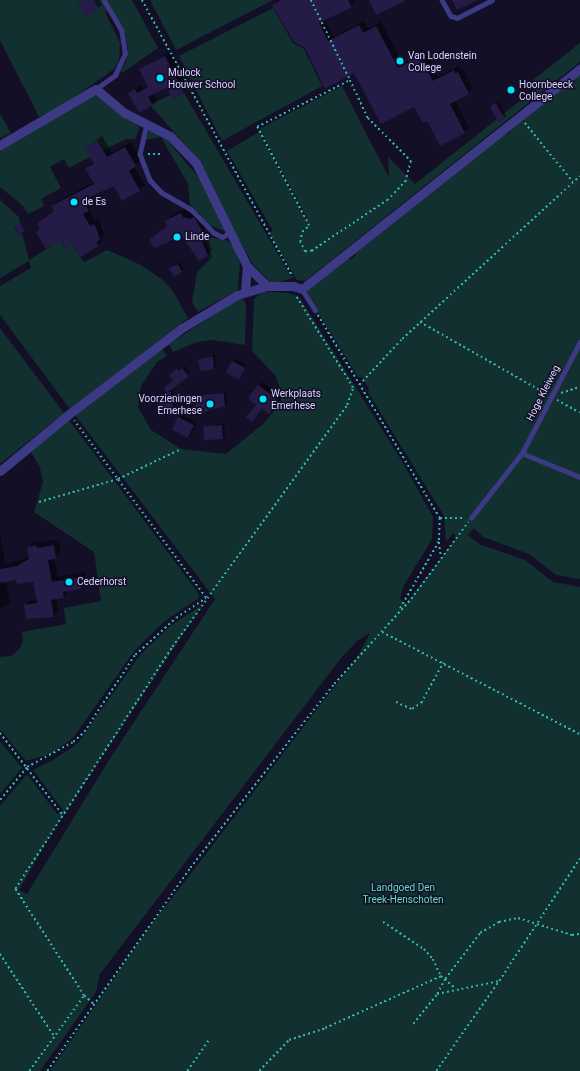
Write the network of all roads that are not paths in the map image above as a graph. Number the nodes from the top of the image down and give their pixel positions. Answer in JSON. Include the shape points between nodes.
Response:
{"nodes":[{"id":1,"x":104,"y":0,"type":"edge"},
{"id":2,"x":442,"y":0,"type":"edge"},
{"id":3,"x":492,"y":0,"type":"edge"},
{"id":4,"x":580,"y":69,"type":"edge"},
{"id":5,"x":96,"y":89,"type":"junction"},
{"id":6,"x":147,"y":124,"type":"junction"},
{"id":7,"x":0,"y":146,"type":"edge"},
{"id":8,"x":231,"y":232,"type":"junction"},
{"id":9,"x":247,"y":266,"type":"junction"},
{"id":10,"x":267,"y":286,"type":"junction"},
{"id":11,"x":301,"y":288,"type":"junction"},
{"id":12,"x":245,"y":292,"type":"junction"},
{"id":13,"x":315,"y":310,"type":"road end"},
{"id":14,"x":580,"y":342,"type":"edge"},
{"id":15,"x":522,"y":453,"type":"junction"},
{"id":16,"x":0,"y":471,"type":"edge"},
{"id":17,"x":580,"y":477,"type":"edge"},
{"id":18,"x":471,"y":518,"type":"road end"}],
"edges":[{"from":1,"to":5,"type":"lane","via":[[121,30],[125,54],[115,75]]},
{"from":2,"to":3,"type":"lane","via":[[451,16],[457,18]]},
{"from":4,"to":11,"type":"street"},
{"from":5,"to":6,"type":"street","via":[[125,113]]},
{"from":5,"to":7,"type":"street"},
{"from":6,"to":8,"type":"street","via":[[170,136],[196,163]]},
{"from":6,"to":8,"type":"lane","via":[[140,148],[150,180],[161,192],[191,209],[213,232],[222,237]]},
{"from":8,"to":9,"type":"street"},
{"from":9,"to":10,"type":"street"},
{"from":9,"to":12,"type":"street"},
{"from":10,"to":11,"type":"street","via":[[289,285]]},
{"from":10,"to":12,"type":"street"},
{"from":11,"to":13,"type":"lane"},
{"from":12,"to":16,"type":"street","via":[[182,328],[69,414]]},
{"from":14,"to":15,"type":"lane","name":"Hoge Kleiweg"},
{"from":15,"to":17,"type":"lane"},
{"from":15,"to":18,"type":"lane","name":"Hoge Kleiweg"}]}
